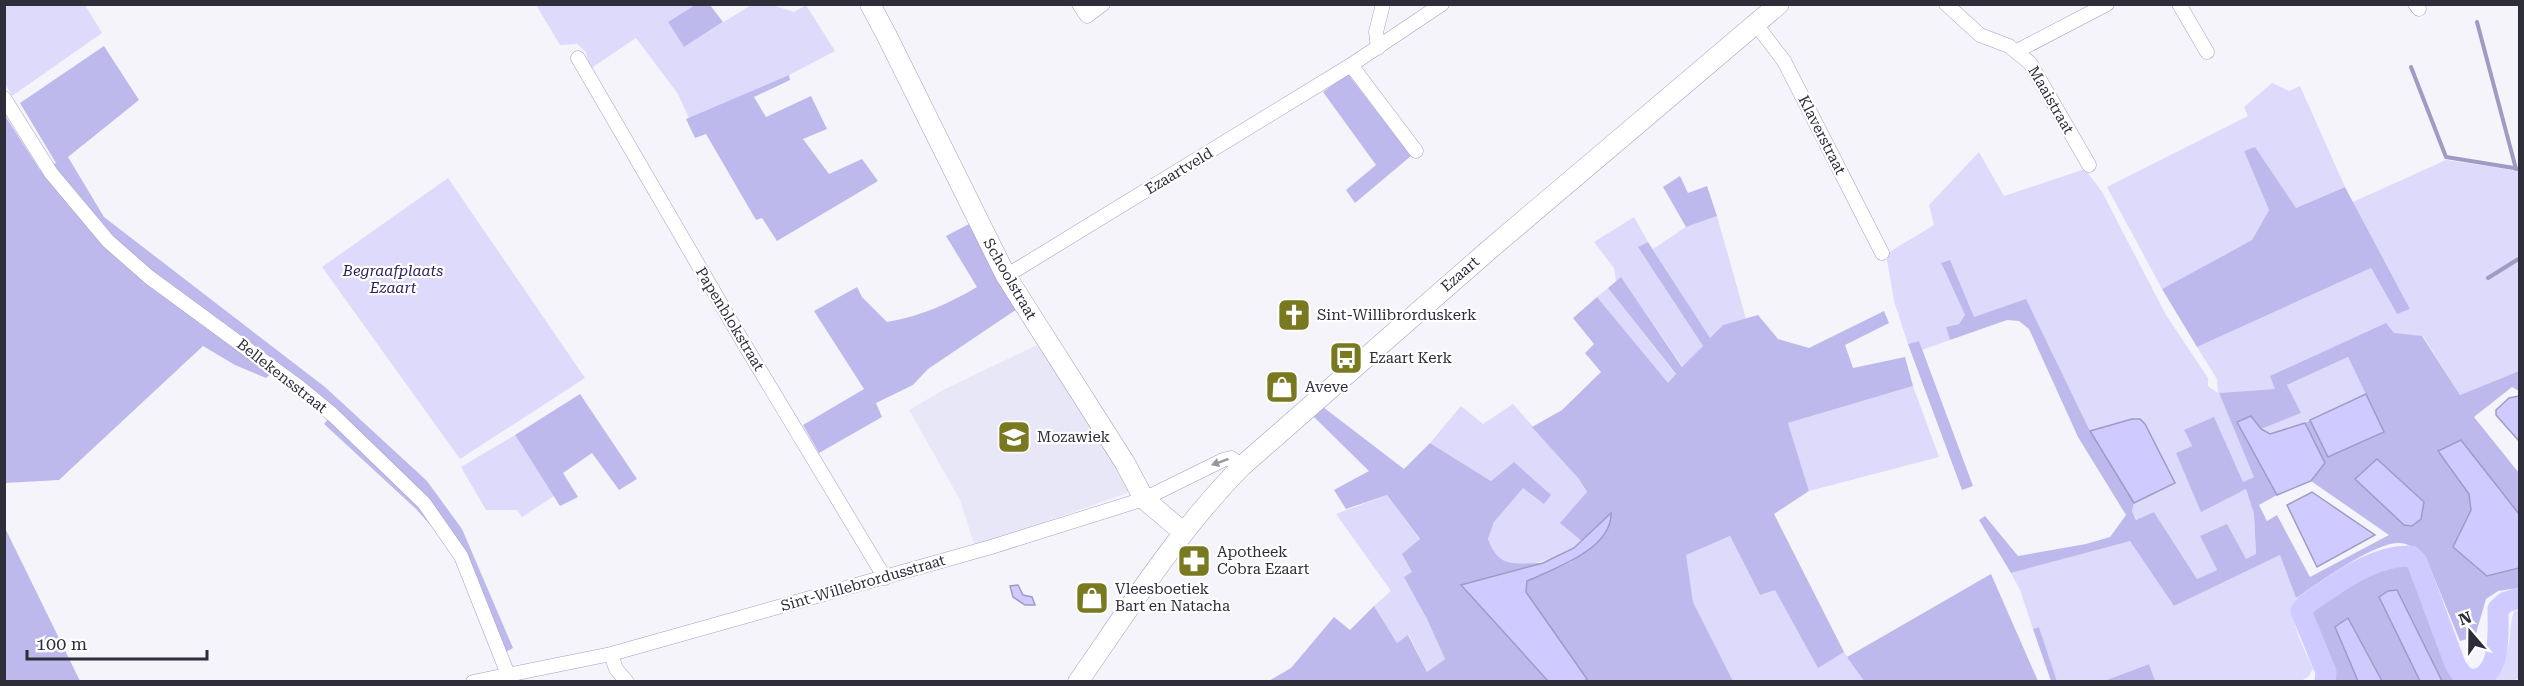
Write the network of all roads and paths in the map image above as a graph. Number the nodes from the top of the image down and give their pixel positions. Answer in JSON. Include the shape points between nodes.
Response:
{"nodes":[{"id":1,"x":870,"y":4,"type":"edge"},
{"id":2,"x":1079,"y":4,"type":"edge"},
{"id":3,"x":1102,"y":4,"type":"edge"},
{"id":4,"x":1383,"y":4,"type":"edge"},
{"id":5,"x":1442,"y":4,"type":"edge"},
{"id":6,"x":1779,"y":4,"type":"edge"},
{"id":7,"x":1946,"y":4,"type":"edge"},
{"id":8,"x":2107,"y":4,"type":"edge"},
{"id":9,"x":2179,"y":4,"type":"edge"},
{"id":10,"x":1755,"y":23,"type":"junction"},
{"id":11,"x":1378,"y":48,"type":"junction"},
{"id":12,"x":2017,"y":51,"type":"junction"},
{"id":13,"x":2207,"y":52,"type":"dead end"},
{"id":14,"x":578,"y":58,"type":"dead end"},
{"id":15,"x":1351,"y":65,"type":"junction"},
{"id":16,"x":6,"y":103,"type":"edge"},
{"id":17,"x":1416,"y":151,"type":"dead end"},
{"id":18,"x":2089,"y":165,"type":"dead end"},
{"id":19,"x":1882,"y":253,"type":"dead end"},
{"id":20,"x":1006,"y":276,"type":"junction"},
{"id":21,"x":1242,"y":466,"type":"junction"},
{"id":22,"x":1144,"y":499,"type":"junction"},
{"id":23,"x":1183,"y":532,"type":"junction"},
{"id":24,"x":885,"y":578,"type":"junction"},
{"id":25,"x":610,"y":654,"type":"junction"},
{"id":26,"x":511,"y":678,"type":"edge"},
{"id":27,"x":472,"y":681,"type":"edge"},
{"id":28,"x":627,"y":681,"type":"edge"},
{"id":29,"x":1078,"y":681,"type":"edge"}],
"edges":[{"from":1,"to":20,"type":"main road","name":"Schoolstraat"},
{"from":2,"to":3,"type":"street","via":[[1087,16]]},
{"from":4,"to":11,"type":"street","via":[[1376,32]]},
{"from":5,"to":11,"type":"street","name":"Ezaartveld"},
{"from":6,"to":10,"type":"main road","name":"Ezaart"},
{"from":7,"to":12,"type":"street","name":"Maaistraat","via":[[1980,35]]},
{"from":8,"to":12,"type":"street"},
{"from":9,"to":13,"type":"street"},
{"from":10,"to":19,"type":"street","name":"Klaverstraat","via":[[1771,40],[1796,84]]},
{"from":10,"to":21,"type":"main road","name":"Ezaart"},
{"from":11,"to":15,"type":"street","name":"Ezaartveld"},
{"from":12,"to":18,"type":"street","name":"Maaistraat","via":[[2030,63]]},
{"from":14,"to":24,"type":"street","name":"Papenblokstraat","via":[[742,342]]},
{"from":15,"to":17,"type":"street"},
{"from":15,"to":20,"type":"street","name":"Ezaartveld"},
{"from":16,"to":26,"type":"street","name":"Bellekensstraat","via":[[51,173],[108,241],[149,277],[333,415],[424,503],[461,556]]},
{"from":20,"to":22,"type":"main road","name":"Schoolstraat"},
{"from":21,"to":22,"type":"street","name":"Sint-Willebrordusstraat","one_way":true,"via":[[1231,458],[1223,459]]},
{"from":21,"to":23,"type":"main road","name":"Ezaart"},
{"from":22,"to":23,"type":"main road","name":"Schoolstraat"},
{"from":22,"to":24,"type":"street","name":"Sint-Willebrordusstraat"},
{"from":23,"to":29,"type":"main road","name":"Ezaart"},
{"from":24,"to":25,"type":"street","name":"Sint-Willebrordusstraat"},
{"from":25,"to":26,"type":"street","name":"Sint-Willebrordusstraat"},
{"from":25,"to":28,"type":"street"},
{"from":26,"to":27,"type":"street","name":"Sint-Willebrordusstraat"}]}
